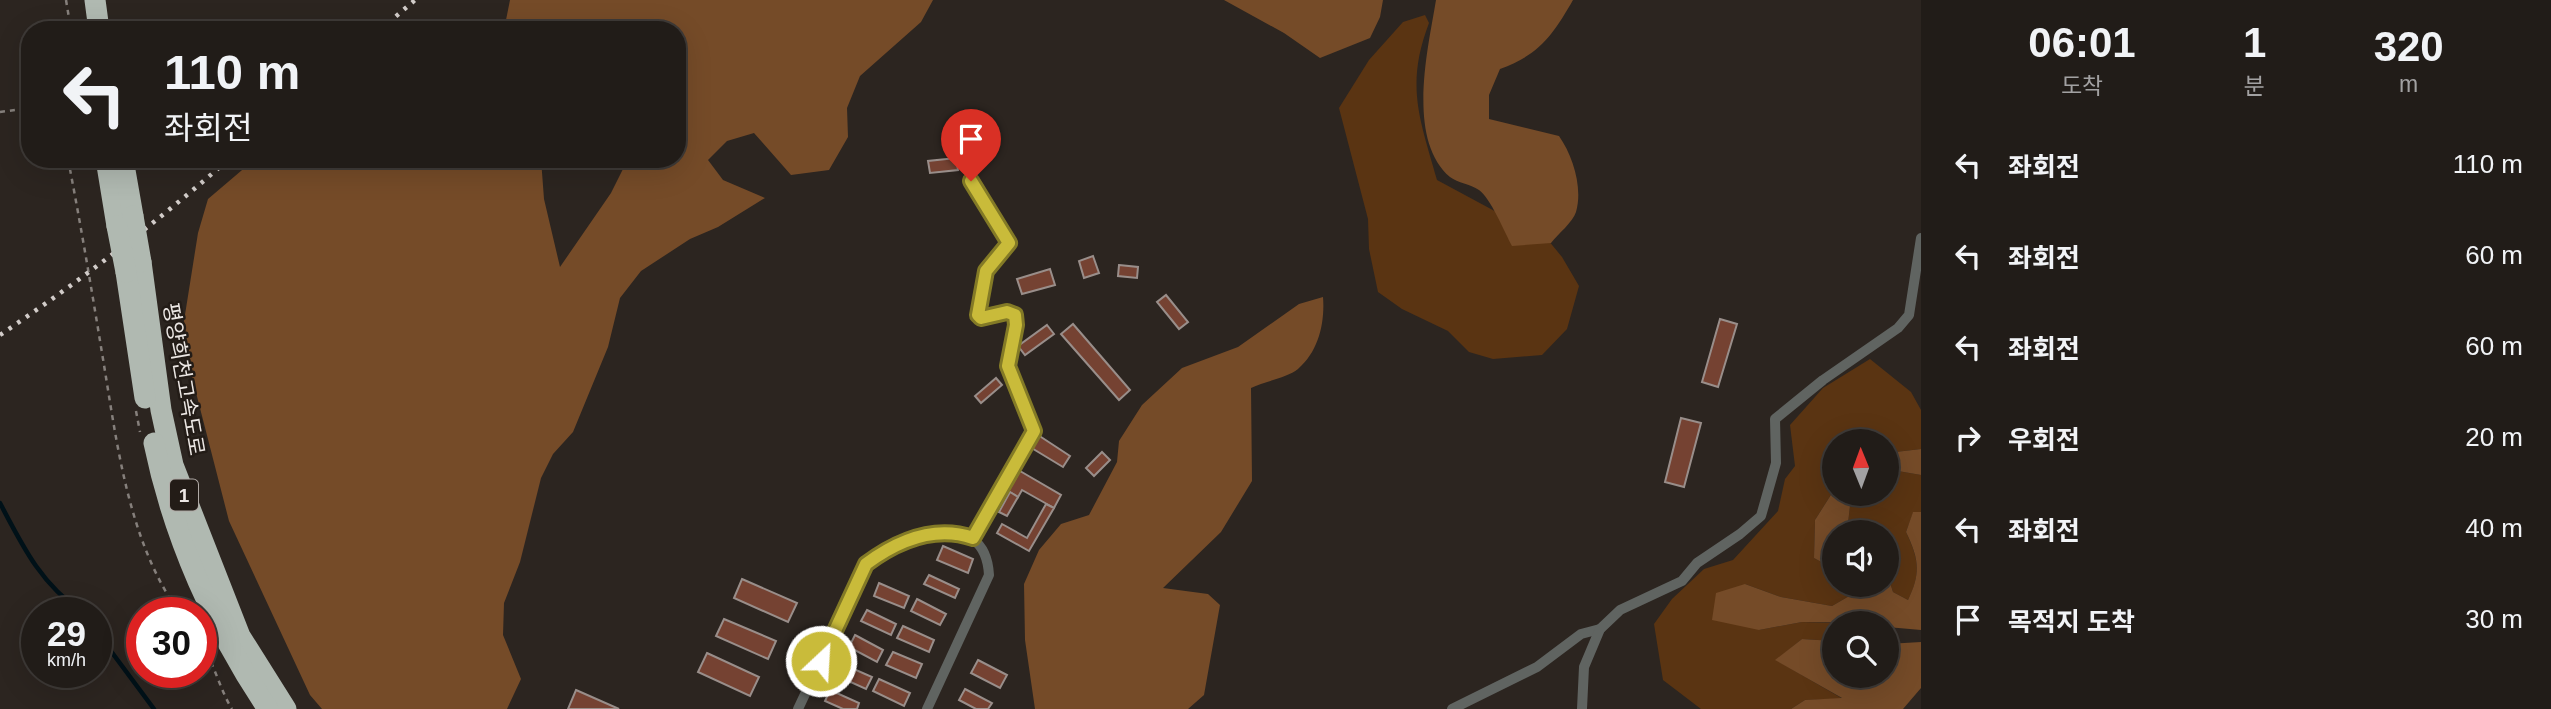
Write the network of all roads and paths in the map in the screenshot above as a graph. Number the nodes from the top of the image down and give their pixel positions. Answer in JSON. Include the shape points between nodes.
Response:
{"nodes":[{"id":1,"x":66,"y":0,"type":"edge"},
{"id":2,"x":81,"y":0,"type":"edge"},
{"id":3,"x":95,"y":0,"type":"edge"},
{"id":4,"x":70,"y":21,"type":"edge"},
{"id":5,"x":84,"y":21,"type":"edge"},
{"id":6,"x":98,"y":21,"type":"edge"},
{"id":7,"x":0,"y":112,"type":"edge"},
{"id":8,"x":21,"y":112,"type":"edge"},
{"id":9,"x":70,"y":168,"type":"edge"},
{"id":10,"x":109,"y":168,"type":"edge"},
{"id":11,"x":123,"y":168,"type":"edge"},
{"id":12,"x":971,"y":181,"type":"dead end"},
{"id":13,"x":125,"y":221,"type":"junction"},
{"id":14,"x":1921,"y":238,"type":"edge"},
{"id":15,"x":134,"y":267,"type":"junction"},
{"id":16,"x":973,"y":538,"type":"junction"},
{"id":17,"x":168,"y":597,"type":"edge"},
{"id":18,"x":1600,"y":629,"type":"junction"},
{"id":19,"x":217,"y":682,"type":"edge"},
{"id":20,"x":232,"y":709,"type":"edge"},
{"id":21,"x":268,"y":709,"type":"edge"},
{"id":22,"x":286,"y":709,"type":"edge"},
{"id":23,"x":798,"y":709,"type":"edge"},
{"id":24,"x":927,"y":709,"type":"edge"},
{"id":25,"x":1452,"y":709,"type":"edge"},
{"id":26,"x":1582,"y":709,"type":"edge"}],
"edges":[{"from":1,"to":4,"type":"path"},
{"from":2,"to":5,"type":"highway"},
{"from":3,"to":6,"type":"highway"},
{"from":7,"to":8,"type":"path"},
{"from":9,"to":17,"type":"path","via":[[118,454],[143,538]]},
{"from":10,"to":13,"type":"highway","name":"평양희천고속도로","number":"1"},
{"from":11,"to":13,"type":"highway","name":"평양희천고속도로","number":"1"},
{"from":12,"to":16,"type":"street","via":[[1009,243],[986,271],[978,315],[1015,315],[1008,366],[1034,431]]},
{"from":13,"to":15,"type":"highway","name":"평양희천고속도로","number":"1","bridge":true},
{"from":14,"to":18,"type":"street","via":[[1914,298],[1904,322],[1775,419],[1776,463],[1761,516],[1697,563],[1682,581],[1620,610]]},
{"from":15,"to":21,"type":"highway","name":"평양희천고속도로","number":"1","via":[[143,389],[161,479],[235,661]]},
{"from":15,"to":22,"type":"highway","name":"평양희천고속도로","number":"1","via":[[173,465],[240,636]]},
{"from":16,"to":23,"type":"street","via":[[927,534],[866,564]]},
{"from":16,"to":24,"type":"street","via":[[988,558],[989,575]]},
{"from":18,"to":25,"type":"street","via":[[1581,634],[1537,667]]},
{"from":18,"to":26,"type":"street","via":[[1584,667]]},
{"from":19,"to":20,"type":"path"}]}
